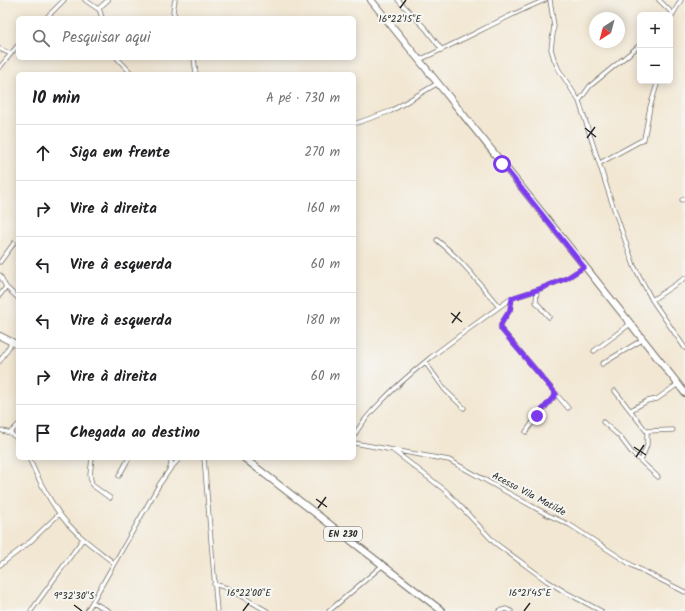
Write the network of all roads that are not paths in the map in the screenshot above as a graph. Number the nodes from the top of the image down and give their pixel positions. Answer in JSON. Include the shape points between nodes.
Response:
{"nodes":[{"id":1,"x":64,"y":0,"type":"edge"},
{"id":2,"x":85,"y":0,"type":"edge"},
{"id":3,"x":108,"y":0,"type":"edge"},
{"id":4,"x":175,"y":0,"type":"edge"},
{"id":5,"x":371,"y":0,"type":"edge"},
{"id":6,"x":398,"y":0,"type":"edge"},
{"id":7,"x":545,"y":0,"type":"edge"},
{"id":8,"x":550,"y":0,"type":"edge"},
{"id":9,"x":659,"y":0,"type":"edge"},
{"id":10,"x":681,"y":0,"type":"edge"},
{"id":11,"x":99,"y":8,"type":"junction"},
{"id":12,"x":671,"y":12,"type":"edge"},
{"id":13,"x":673,"y":14,"type":"edge"},
{"id":14,"x":48,"y":16,"type":"edge"},
{"id":15,"x":101,"y":16,"type":"edge"},
{"id":16,"x":175,"y":16,"type":"edge"},
{"id":17,"x":637,"y":47,"type":"edge"},
{"id":18,"x":16,"y":48,"type":"edge"},
{"id":19,"x":0,"y":49,"type":"edge"},
{"id":20,"x":442,"y":50,"type":"junction"},
{"id":21,"x":11,"y":54,"type":"junction"},
{"id":22,"x":119,"y":60,"type":"edge"},
{"id":23,"x":194,"y":60,"type":"edge"},
{"id":24,"x":419,"y":60,"type":"junction"},
{"id":25,"x":0,"y":67,"type":"edge"},
{"id":26,"x":130,"y":72,"type":"edge"},
{"id":27,"x":196,"y":72,"type":"edge"},
{"id":28,"x":438,"y":82,"type":"junction"},
{"id":29,"x":657,"y":84,"type":"edge"},
{"id":30,"x":579,"y":101,"type":"junction"},
{"id":31,"x":356,"y":123,"type":"edge"},
{"id":32,"x":600,"y":163,"type":"junction"},
{"id":33,"x":437,"y":240,"type":"dead end"},
{"id":34,"x":14,"y":243,"type":"dead end"},
{"id":35,"x":0,"y":262,"type":"edge"},
{"id":36,"x":584,"y":267,"type":"junction"},
{"id":37,"x":0,"y":275,"type":"edge"},
{"id":38,"x":685,"y":278,"type":"edge"},
{"id":39,"x":6,"y":287,"type":"junction"},
{"id":40,"x":537,"y":290,"type":"junction"},
{"id":41,"x":0,"y":294,"type":"edge"},
{"id":42,"x":16,"y":296,"type":"edge"},
{"id":43,"x":512,"y":298,"type":"junction"},
{"id":44,"x":652,"y":300,"type":"junction"},
{"id":45,"x":499,"y":307,"type":"junction"},
{"id":46,"x":549,"y":317,"type":"dead end"},
{"id":47,"x":630,"y":324,"type":"junction"},
{"id":48,"x":0,"y":336,"type":"edge"},
{"id":49,"x":642,"y":340,"type":"junction"},
{"id":50,"x":15,"y":344,"type":"edge"},
{"id":51,"x":685,"y":348,"type":"edge"},
{"id":52,"x":594,"y":351,"type":"dead end"},
{"id":53,"x":0,"y":361,"type":"edge"},
{"id":54,"x":425,"y":362,"type":"junction"},
{"id":55,"x":602,"y":364,"type":"dead end"},
{"id":56,"x":678,"y":384,"type":"junction"},
{"id":57,"x":615,"y":391,"type":"dead end"},
{"id":58,"x":685,"y":393,"type":"edge"},
{"id":59,"x":556,"y":394,"type":"junction"},
{"id":60,"x":464,"y":408,"type":"dead end"},
{"id":61,"x":568,"y":408,"type":"dead end"},
{"id":62,"x":631,"y":410,"type":"junction"},
{"id":63,"x":602,"y":422,"type":"dead end"},
{"id":64,"x":16,"y":427,"type":"edge"},
{"id":65,"x":356,"y":429,"type":"edge"},
{"id":66,"x":0,"y":430,"type":"edge"},
{"id":67,"x":673,"y":430,"type":"dead end"},
{"id":68,"x":647,"y":431,"type":"junction"},
{"id":69,"x":526,"y":432,"type":"dead end"},
{"id":70,"x":10,"y":433,"type":"junction"},
{"id":71,"x":16,"y":438,"type":"edge"},
{"id":72,"x":356,"y":443,"type":"edge"},
{"id":73,"x":394,"y":450,"type":"junction"},
{"id":74,"x":30,"y":460,"type":"edge"},
{"id":75,"x":92,"y":460,"type":"edge"},
{"id":76,"x":128,"y":460,"type":"edge"},
{"id":77,"x":172,"y":460,"type":"edge"},
{"id":78,"x":178,"y":460,"type":"edge"},
{"id":79,"x":204,"y":460,"type":"edge"},
{"id":80,"x":247,"y":460,"type":"edge"},
{"id":81,"x":641,"y":461,"type":"junction"},
{"id":82,"x":170,"y":469,"type":"junction"},
{"id":83,"x":119,"y":476,"type":"dead end"},
{"id":84,"x":658,"y":477,"type":"dead end"},
{"id":85,"x":110,"y":498,"type":"dead end"},
{"id":86,"x":59,"y":514,"type":"junction"},
{"id":87,"x":84,"y":539,"type":"junction"},
{"id":88,"x":114,"y":563,"type":"junction"},
{"id":89,"x":0,"y":565,"type":"edge"},
{"id":90,"x":383,"y":565,"type":"junction"},
{"id":91,"x":214,"y":584,"type":"junction"},
{"id":92,"x":685,"y":592,"type":"edge"},
{"id":93,"x":92,"y":602,"type":"junction"},
{"id":94,"x":31,"y":611,"type":"edge"},
{"id":95,"x":87,"y":611,"type":"edge"},
{"id":96,"x":109,"y":611,"type":"edge"},
{"id":97,"x":217,"y":611,"type":"edge"},
{"id":98,"x":267,"y":611,"type":"edge"},
{"id":99,"x":329,"y":611,"type":"edge"},
{"id":100,"x":442,"y":611,"type":"edge"},
{"id":101,"x":499,"y":611,"type":"edge"},
{"id":102,"x":511,"y":611,"type":"edge"},
{"id":103,"x":601,"y":611,"type":"edge"}],
"edges":[{"from":1,"to":14,"type":"street"},
{"from":2,"to":11,"type":"street"},
{"from":3,"to":11,"type":"street"},
{"from":4,"to":16,"type":"street","via":[[173,11]]},
{"from":5,"to":24,"type":"main road"},
{"from":6,"to":20,"type":"street"},
{"from":7,"to":20,"type":"street","via":[[526,7]]},
{"from":8,"to":30,"type":"street","via":[[554,26],[551,49],[559,70]]},
{"from":9,"to":12,"type":"street"},
{"from":10,"to":13,"type":"street"},
{"from":11,"to":15,"type":"street"},
{"from":17,"to":30,"type":"street","via":[[590,86]]},
{"from":18,"to":21,"type":"street"},
{"from":19,"to":21,"type":"street"},
{"from":20,"to":24,"type":"street"},
{"from":21,"to":25,"type":"street"},
{"from":22,"to":26,"type":"street"},
{"from":23,"to":27,"type":"street"},
{"from":24,"to":28,"type":"main road"},
{"from":28,"to":31,"type":"street","via":[[391,111]]},
{"from":28,"to":36,"type":"main road"},
{"from":29,"to":32,"type":"street","via":[[644,139]]},
{"from":30,"to":32,"type":"street"},
{"from":32,"to":44,"type":"street","via":[[634,266]]},
{"from":33,"to":45,"type":"street","via":[[464,265]]},
{"from":34,"to":35,"type":"street"},
{"from":36,"to":40,"type":"street","via":[[567,278]]},
{"from":36,"to":47,"type":"main road"},
{"from":37,"to":39,"type":"street"},
{"from":38,"to":44,"type":"street"},
{"from":39,"to":41,"type":"street"},
{"from":39,"to":42,"type":"street"},
{"from":40,"to":43,"type":"street"},
{"from":40,"to":46,"type":"street","via":[[536,302]]},
{"from":43,"to":45,"type":"street"},
{"from":43,"to":59,"type":"street","via":[[510,310],[501,324],[501,329]]},
{"from":44,"to":51,"type":"street"},
{"from":45,"to":54,"type":"street"},
{"from":47,"to":49,"type":"main road"},
{"from":47,"to":52,"type":"street"},
{"from":48,"to":50,"type":"main road"},
{"from":49,"to":55,"type":"street"},
{"from":49,"to":56,"type":"main road"},
{"from":50,"to":53,"type":"street"},
{"from":54,"to":60,"type":"street","via":[[448,394]]},
{"from":54,"to":65,"type":"street","via":[[396,387]]},
{"from":56,"to":58,"type":"main road"},
{"from":56,"to":62,"type":"street","via":[[657,399],[647,401]]},
{"from":57,"to":62,"type":"street"},
{"from":59,"to":61,"type":"street"},
{"from":59,"to":69,"type":"street"},
{"from":62,"to":68,"type":"street"},
{"from":63,"to":81,"type":"street","via":[[620,437]]},
{"from":64,"to":70,"type":"street"},
{"from":66,"to":70,"type":"street"},
{"from":67,"to":68,"type":"street"},
{"from":68,"to":81,"type":"street","via":[[647,446]]},
{"from":70,"to":71,"type":"street"},
{"from":72,"to":73,"type":"street","name":"Acesso Vila Matilde"},
{"from":73,"to":92,"type":"street","name":"Acesso Vila Matilde","via":[[449,460],[570,525],[640,570]]},
{"from":73,"to":103,"type":"street","via":[[446,491],[495,543],[547,581]]},
{"from":74,"to":86,"type":"street","via":[[39,482]]},
{"from":75,"to":85,"type":"street","via":[[92,484]]},
{"from":76,"to":83,"type":"street"},
{"from":77,"to":82,"type":"street"},
{"from":78,"to":82,"type":"street"},
{"from":79,"to":91,"type":"street"},
{"from":80,"to":90,"type":"main road","number":"EN 230"},
{"from":81,"to":84,"type":"street"},
{"from":82,"to":88,"type":"street"},
{"from":86,"to":87,"type":"street"},
{"from":86,"to":89,"type":"street","via":[[30,542]]},
{"from":87,"to":88,"type":"street"},
{"from":87,"to":94,"type":"street"},
{"from":88,"to":93,"type":"street"},
{"from":90,"to":99,"type":"street"},
{"from":90,"to":100,"type":"main road","number":"EN 230"},
{"from":91,"to":97,"type":"street"},
{"from":91,"to":98,"type":"street","via":[[227,588]]},
{"from":93,"to":95,"type":"street"},
{"from":93,"to":96,"type":"street"},
{"from":101,"to":102,"type":"street"}]}
